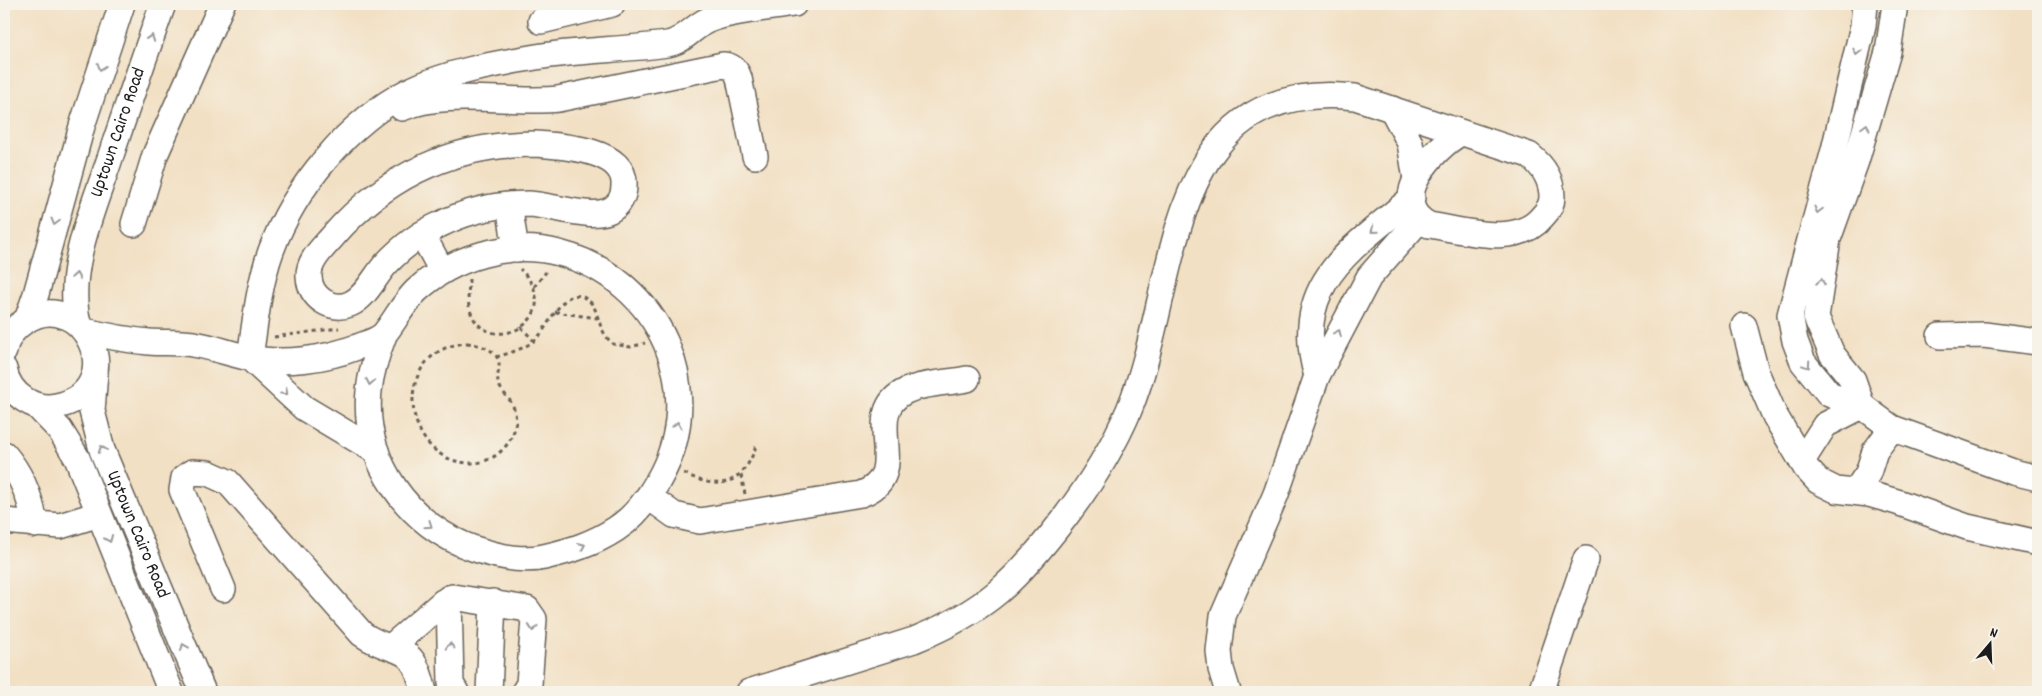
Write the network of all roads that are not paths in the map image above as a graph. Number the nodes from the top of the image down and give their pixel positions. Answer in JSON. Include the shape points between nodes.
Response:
{"nodes":[{"id":1,"x":122,"y":4,"type":"edge"},
{"id":2,"x":164,"y":4,"type":"edge"},
{"id":3,"x":222,"y":4,"type":"edge"},
{"id":4,"x":612,"y":4,"type":"edge"},
{"id":5,"x":794,"y":4,"type":"edge"},
{"id":6,"x":1865,"y":4,"type":"edge"},
{"id":7,"x":1894,"y":4,"type":"edge"},
{"id":8,"x":703,"y":13,"type":"edge"},
{"id":9,"x":541,"y":21,"type":"dead end"},
{"id":10,"x":1392,"y":109,"type":"junction"},
{"id":11,"x":359,"y":127,"type":"junction"},
{"id":12,"x":1462,"y":133,"type":"junction"},
{"id":13,"x":755,"y":156,"type":"dead end"},
{"id":14,"x":1845,"y":156,"type":"junction"},
{"id":15,"x":1416,"y":199,"type":"junction"},
{"id":16,"x":509,"y":205,"type":"junction"},
{"id":17,"x":134,"y":224,"type":"dead end"},
{"id":18,"x":422,"y":234,"type":"junction"},
{"id":19,"x":517,"y":258,"type":"junction"},
{"id":20,"x":453,"y":274,"type":"junction"},
{"id":21,"x":1790,"y":316,"type":"junction"},
{"id":22,"x":1816,"y":317,"type":"junction"},
{"id":23,"x":27,"y":320,"type":"junction"},
{"id":24,"x":1744,"y":326,"type":"dead end"},
{"id":25,"x":82,"y":328,"type":"junction"},
{"id":26,"x":384,"y":335,"type":"junction"},
{"id":27,"x":1940,"y":336,"type":"dead end"},
{"id":28,"x":153,"y":342,"type":"junction"},
{"id":29,"x":2038,"y":342,"type":"edge"},
{"id":30,"x":4,"y":351,"type":"edge"},
{"id":31,"x":250,"y":358,"type":"junction"},
{"id":32,"x":95,"y":367,"type":"junction"},
{"id":33,"x":4,"y":371,"type":"edge"},
{"id":34,"x":1317,"y":376,"type":"junction"},
{"id":35,"x":967,"y":380,"type":"dead end"},
{"id":36,"x":37,"y":406,"type":"junction"},
{"id":37,"x":1862,"y":406,"type":"junction"},
{"id":38,"x":1892,"y":428,"type":"junction"},
{"id":39,"x":376,"y":451,"type":"junction"},
{"id":40,"x":4,"y":454,"type":"edge"},
{"id":41,"x":1802,"y":461,"type":"junction"},
{"id":42,"x":2038,"y":478,"type":"edge"},
{"id":43,"x":1855,"y":492,"type":"junction"},
{"id":44,"x":648,"y":497,"type":"junction"},
{"id":45,"x":99,"y":514,"type":"junction"},
{"id":46,"x":4,"y":521,"type":"edge"},
{"id":47,"x":36,"y":525,"type":"junction"},
{"id":48,"x":2038,"y":543,"type":"edge"},
{"id":49,"x":1586,"y":559,"type":"dead end"},
{"id":50,"x":223,"y":589,"type":"dead end"},
{"id":51,"x":449,"y":598,"type":"junction"},
{"id":52,"x":493,"y":602,"type":"junction"},
{"id":53,"x":392,"y":646,"type":"junction"},
{"id":54,"x":171,"y":692,"type":"edge"},
{"id":55,"x":203,"y":692,"type":"edge"},
{"id":56,"x":424,"y":692,"type":"edge"},
{"id":57,"x":456,"y":692,"type":"edge"},
{"id":58,"x":488,"y":692,"type":"edge"},
{"id":59,"x":524,"y":692,"type":"edge"},
{"id":60,"x":749,"y":692,"type":"edge"},
{"id":61,"x":1228,"y":692,"type":"edge"},
{"id":62,"x":1541,"y":692,"type":"edge"}],
"edges":[{"from":1,"to":23,"type":"street","name":"Uptown Cairo Road","one_way":true,"via":[[82,126]]},
{"from":25,"to":2,"type":"street","name":"Uptown Cairo Road","one_way":true,"via":[[75,305],[75,280],[88,225]]},
{"from":3,"to":17,"type":"street","via":[[155,155]]},
{"from":4,"to":9,"type":"street"},
{"from":5,"to":8,"type":"street"},
{"from":6,"to":14,"type":"street","one_way":true},
{"from":14,"to":7,"type":"street","one_way":true,"via":[[1888,52]]},
{"from":8,"to":11,"type":"street","via":[[680,40],[670,44],[537,57],[465,72],[410,90]]},
{"from":10,"to":12,"type":"street"},
{"from":10,"to":15,"type":"street","via":[[1410,143]]},
{"from":10,"to":60,"type":"street","via":[[1355,97],[1299,97],[1264,108],[1220,139],[1200,169],[1185,202],[1141,379],[1114,441],[1079,499],[1043,548],[1006,586],[986,603],[939,630]]},
{"from":11,"to":13,"type":"street","via":[[406,106],[431,100],[558,99],[723,65],[737,71]]},
{"from":11,"to":31,"type":"street","via":[[315,171],[296,196],[282,224],[270,253]]},
{"from":12,"to":15,"type":"street","via":[[1434,152]]},
{"from":12,"to":15,"type":"street","via":[[1521,150],[1536,160],[1547,175],[1552,193],[1552,202],[1541,219],[1515,234],[1505,235],[1429,225]]},
{"from":14,"to":21,"type":"street","one_way":true},
{"from":22,"to":14,"type":"street","one_way":true},
{"from":34,"to":15,"type":"street","one_way":true,"via":[[1369,277]]},
{"from":15,"to":34,"type":"street","one_way":true,"via":[[1348,252],[1320,290],[1310,332],[1312,362]]},
{"from":16,"to":18,"type":"street","via":[[455,217]]},
{"from":16,"to":18,"type":"street","via":[[547,206],[585,214],[605,213],[620,201],[625,181],[616,164],[607,158],[556,146],[501,145],[454,155],[397,180],[364,204],[313,259],[309,284],[325,303],[337,306],[350,304],[360,297],[392,258]]},
{"from":16,"to":19,"type":"street"},
{"from":18,"to":20,"type":"street"},
{"from":19,"to":20,"type":"street","via":[[478,255]]},
{"from":44,"to":19,"type":"street","one_way":true,"via":[[668,464],[679,420],[677,376],[662,333],[632,292],[598,267],[558,252]]},
{"from":20,"to":26,"type":"street","via":[[416,291]]},
{"from":21,"to":22,"type":"street"},
{"from":21,"to":37,"type":"street","one_way":true,"via":[[1803,362],[1829,394]]},
{"from":22,"to":37,"type":"street","via":[[1832,354],[1853,380]]},
{"from":23,"to":25,"type":"street","via":[[48,314],[64,317]]},
{"from":23,"to":30,"type":"street","via":[[9,336]]},
{"from":24,"to":41,"type":"street","via":[[1765,394]]},
{"from":25,"to":28,"type":"street"},
{"from":25,"to":32,"type":"street","name":"Uptown Cairo Road","via":[[95,351]]},
{"from":26,"to":31,"type":"street","via":[[356,348],[320,356],[283,361]]},
{"from":26,"to":39,"type":"street","one_way":true,"via":[[374,363],[369,392],[369,422]]},
{"from":27,"to":29,"type":"street","via":[[1984,334]]},
{"from":28,"to":31,"type":"street","via":[[192,344]]},
{"from":28,"to":32,"type":"street","via":[[124,350]]},
{"from":31,"to":39,"type":"street","one_way":true,"via":[[304,408]]},
{"from":32,"to":36,"type":"street","via":[[85,391],[68,403]]},
{"from":55,"to":32,"type":"street","name":"Uptown Cairo Road","one_way":true,"via":[[100,444],[92,411]]},
{"from":33,"to":36,"type":"street","name":"Uptown Cairo Road","via":[[16,393]]},
{"from":34,"to":61,"type":"street","via":[[1276,494],[1223,616],[1219,651]]},
{"from":35,"to":44,"type":"street","via":[[915,388],[896,397],[886,415],[886,471],[872,490],[700,521],[674,515]]},
{"from":36,"to":45,"type":"street","name":"Uptown Cairo Road","via":[[69,444]]},
{"from":37,"to":38,"type":"street"},
{"from":37,"to":41,"type":"street","via":[[1825,425]]},
{"from":38,"to":42,"type":"street"},
{"from":38,"to":43,"type":"street","via":[[1875,451],[1868,473]]},
{"from":39,"to":44,"type":"street","one_way":true,"via":[[393,487],[418,517],[454,542],[495,556],[538,558],[580,548],[618,528]]},
{"from":40,"to":47,"type":"street","via":[[20,476]]},
{"from":41,"to":43,"type":"street","via":[[1812,475],[1827,486]]},
{"from":43,"to":48,"type":"street","via":[[1897,502],[1967,527]]},
{"from":45,"to":47,"type":"street","via":[[68,525]]},
{"from":45,"to":54,"type":"street","name":"Uptown Cairo Road","one_way":true},
{"from":46,"to":47,"type":"street"},
{"from":49,"to":62,"type":"street"},
{"from":50,"to":53,"type":"street","via":[[182,490],[184,478],[192,472],[208,473],[228,482],[362,634]]},
{"from":51,"to":52,"type":"street","via":[[458,596]]},
{"from":51,"to":53,"type":"street"},
{"from":57,"to":51,"type":"street","one_way":true,"via":[[451,684]]},
{"from":52,"to":58,"type":"street"},
{"from":52,"to":59,"type":"street","one_way":true,"via":[[522,607],[533,616],[528,684]]},
{"from":53,"to":56,"type":"street","via":[[416,664]]}]}
